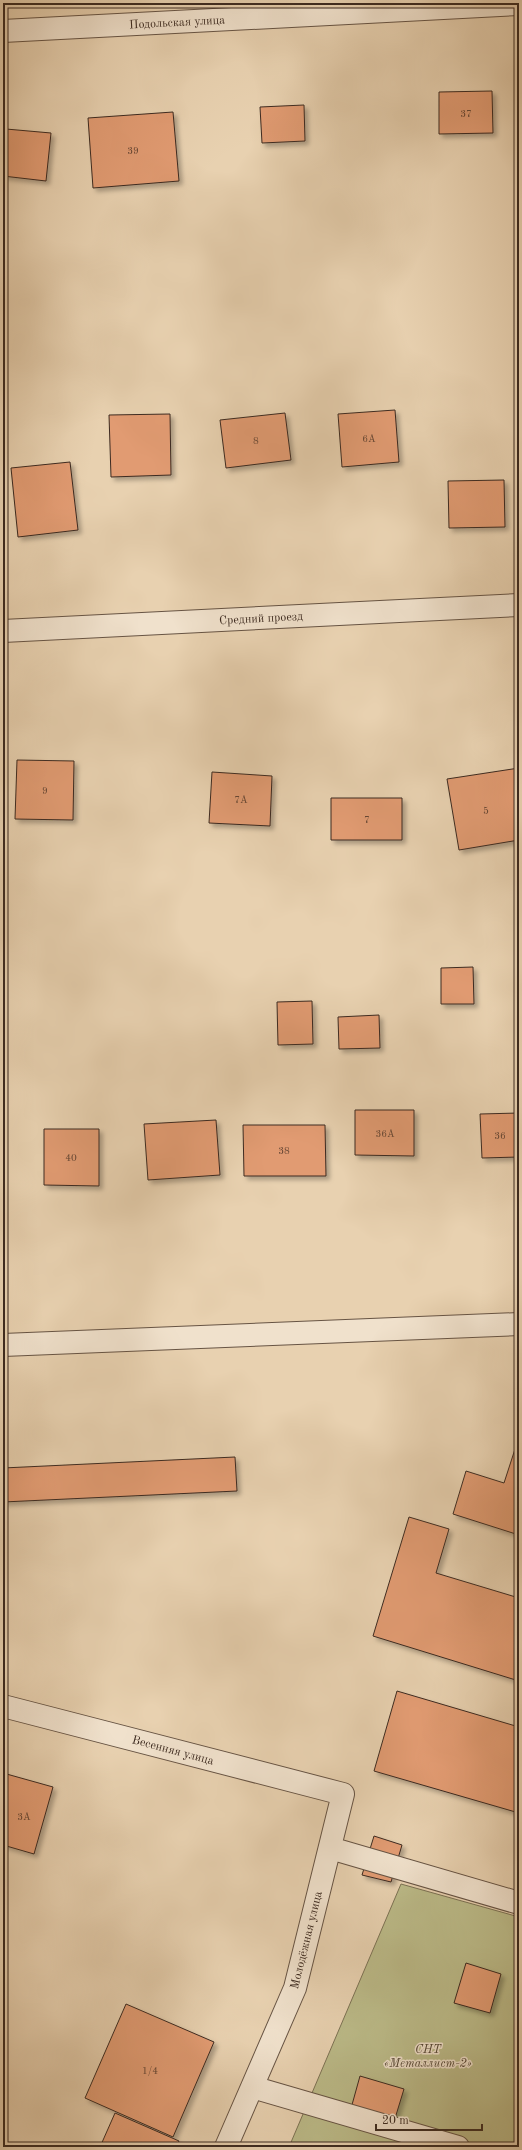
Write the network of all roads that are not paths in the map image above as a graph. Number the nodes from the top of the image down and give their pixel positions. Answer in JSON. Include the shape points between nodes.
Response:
{"nodes":[{"id":1,"x":519,"y":4,"type":"edge"},
{"id":2,"x":439,"y":6,"type":"edge"},
{"id":3,"x":3,"y":31,"type":"edge"},
{"id":4,"x":519,"y":605,"type":"edge"},
{"id":5,"x":3,"y":631,"type":"edge"},
{"id":6,"x":519,"y":1324,"type":"edge"},
{"id":7,"x":3,"y":1345,"type":"edge"},
{"id":8,"x":3,"y":1706,"type":"edge"},
{"id":9,"x":343,"y":1794,"type":"joint"},
{"id":10,"x":330,"y":1848,"type":"junction"},
{"id":11,"x":519,"y":1903,"type":"edge"},
{"id":12,"x":252,"y":2087,"type":"junction"},
{"id":13,"x":226,"y":2147,"type":"edge"},
{"id":14,"x":458,"y":2147,"type":"edge"}],
"edges":[{"from":1,"to":2,"type":"street","name":"Подольская улица"},
{"from":2,"to":3,"type":"street","name":"Подольская улица"},
{"from":4,"to":5,"type":"street","name":"Средний проезд"},
{"from":6,"to":7,"type":"street"},
{"from":8,"to":9,"type":"street","name":"Весенняя улица"},
{"from":9,"to":10,"type":"street","name":"Молодёжная улица"},
{"from":10,"to":11,"type":"street"},
{"from":10,"to":12,"type":"street","name":"Молодёжная улица","via":[[295,1988]]},
{"from":12,"to":13,"type":"street","name":"Молодёжная улица"},
{"from":12,"to":14,"type":"street"}]}
